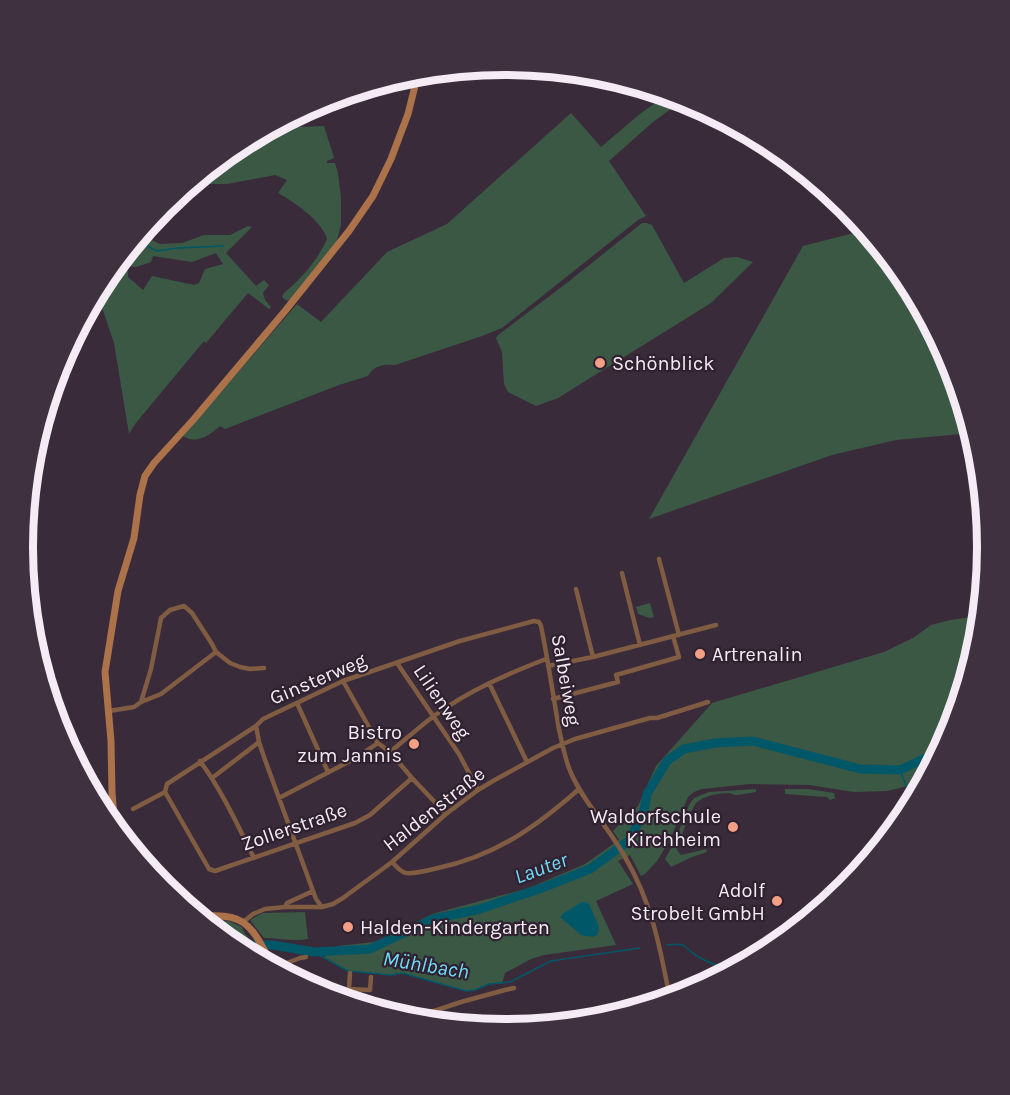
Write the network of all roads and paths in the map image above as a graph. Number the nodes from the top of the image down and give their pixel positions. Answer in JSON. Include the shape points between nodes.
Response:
{"nodes":[{"id":1,"x":415,"y":85,"type":"edge"},
{"id":2,"x":659,"y":559,"type":"dead end"},
{"id":3,"x":622,"y":573,"type":"dead end"},
{"id":4,"x":576,"y":589,"type":"dead end"},
{"id":5,"x":539,"y":622,"type":"joint"},
{"id":6,"x":716,"y":625,"type":"dead end"},
{"id":7,"x":676,"y":635,"type":"junction"},
{"id":8,"x":640,"y":645,"type":"junction"},
{"id":9,"x":216,"y":652,"type":"junction"},
{"id":10,"x":593,"y":657,"type":"junction"},
{"id":11,"x":546,"y":659,"type":"junction"},
{"id":12,"x":397,"y":663,"type":"junction"},
{"id":13,"x":548,"y":666,"type":"junction"},
{"id":14,"x":264,"y":668,"type":"dead end"},
{"id":15,"x":343,"y":681,"type":"junction"},
{"id":16,"x":489,"y":683,"type":"junction"},
{"id":17,"x":554,"y":699,"type":"junction"},
{"id":18,"x":141,"y":702,"type":"junction"},
{"id":19,"x":708,"y":702,"type":"dead end"},
{"id":20,"x":297,"y":703,"type":"junction"},
{"id":21,"x":109,"y":711,"type":"junction"},
{"id":22,"x":434,"y":716,"type":"junction"},
{"id":23,"x":256,"y":726,"type":"junction"},
{"id":24,"x":259,"y":742,"type":"junction"},
{"id":25,"x":378,"y":743,"type":"junction"},
{"id":26,"x":562,"y":744,"type":"junction"},
{"id":27,"x":390,"y":752,"type":"junction"},
{"id":28,"x":200,"y":761,"type":"junction"},
{"id":29,"x":527,"y":762,"type":"junction"},
{"id":30,"x":328,"y":772,"type":"junction"},
{"id":31,"x":212,"y":778,"type":"junction"},
{"id":32,"x":412,"y":778,"type":"junction"},
{"id":33,"x":579,"y":789,"type":"junction"},
{"id":34,"x":478,"y":790,"type":"junction"},
{"id":35,"x":165,"y":792,"type":"junction"},
{"id":36,"x":279,"y":798,"type":"junction"},
{"id":37,"x":133,"y":809,"type":"dead end"},
{"id":38,"x":114,"y":811,"type":"edge"},
{"id":39,"x":446,"y":814,"type":"junction"},
{"id":40,"x":296,"y":844,"type":"junction"},
{"id":41,"x":254,"y":858,"type":"junction"},
{"id":42,"x":392,"y":862,"type":"junction"},
{"id":43,"x":313,"y":891,"type":"junction"},
{"id":44,"x":285,"y":906,"type":"junction"},
{"id":45,"x":322,"y":907,"type":"junction"},
{"id":46,"x":211,"y":916,"type":"edge"},
{"id":47,"x":243,"y":922,"type":"junction"},
{"id":48,"x":265,"y":954,"type":"edge"},
{"id":49,"x":306,"y":957,"type":"dead end"},
{"id":50,"x":284,"y":964,"type":"edge"},
{"id":51,"x":350,"y":973,"type":"dead end"},
{"id":52,"x":371,"y":977,"type":"dead end"},
{"id":53,"x":349,"y":988,"type":"junction"},
{"id":54,"x":514,"y":988,"type":"dead end"},
{"id":55,"x":668,"y":990,"type":"edge"},
{"id":56,"x":344,"y":991,"type":"edge"},
{"id":57,"x":619,"y":1005,"type":"edge"},
{"id":58,"x":429,"y":1013,"type":"edge"},
{"id":59,"x":578,"y":1013,"type":"edge"}],
"edges":[{"from":1,"to":21,"type":"street","via":[[391,159],[373,196],[349,231],[145,476],[134,538],[118,591],[105,672]]},
{"from":2,"to":7,"type":"street"},
{"from":3,"to":8,"type":"street"},
{"from":4,"to":10,"type":"street"},
{"from":5,"to":11,"type":"street","name":"Salbeiweg"},
{"from":5,"to":12,"type":"street","name":"Ginsterweg","via":[[498,630]]},
{"from":6,"to":7,"type":"street"},
{"from":7,"to":8,"type":"street"},
{"from":7,"to":17,"type":"street","via":[[679,657],[616,675],[618,682]]},
{"from":8,"to":10,"type":"street"},
{"from":9,"to":14,"type":"street","via":[[240,667]]},
{"from":9,"to":18,"type":"street","via":[[161,694]]},
{"from":9,"to":18,"type":"street","via":[[192,613],[184,606],[170,610],[161,618]]},
{"from":10,"to":13,"type":"street"},
{"from":11,"to":13,"type":"street","name":"Salbeiweg"},
{"from":11,"to":16,"type":"street"},
{"from":12,"to":15,"type":"street","name":"Ginsterweg"},
{"from":12,"to":22,"type":"street","name":"Lilienweg"},
{"from":13,"to":17,"type":"street","name":"Salbeiweg"},
{"from":15,"to":20,"type":"street","name":"Ginsterweg"},
{"from":15,"to":25,"type":"street"},
{"from":16,"to":22,"type":"street"},
{"from":16,"to":29,"type":"street"},
{"from":17,"to":26,"type":"street","name":"Salbeiweg"},
{"from":18,"to":21,"type":"street","via":[[134,708]]},
{"from":19,"to":26,"type":"street","name":"Haldenstraße"},
{"from":20,"to":23,"type":"street","name":"Ginsterweg"},
{"from":20,"to":30,"type":"street"},
{"from":21,"to":38,"type":"street"},
{"from":22,"to":27,"type":"street"},
{"from":22,"to":34,"type":"street","name":"Lilienweg"},
{"from":23,"to":24,"type":"street"},
{"from":23,"to":28,"type":"street","name":"Ginsterweg"},
{"from":24,"to":31,"type":"street"},
{"from":24,"to":36,"type":"street"},
{"from":25,"to":27,"type":"street"},
{"from":25,"to":30,"type":"street"},
{"from":26,"to":29,"type":"street","name":"Haldenstraße"},
{"from":26,"to":33,"type":"street","name":"Salbeiweg"},
{"from":27,"to":32,"type":"street"},
{"from":28,"to":31,"type":"street"},
{"from":28,"to":35,"type":"street","name":"Ginsterweg","via":[[166,784]]},
{"from":29,"to":34,"type":"street","name":"Haldenstraße"},
{"from":30,"to":36,"type":"street"},
{"from":31,"to":41,"type":"street"},
{"from":32,"to":39,"type":"street"},
{"from":32,"to":40,"type":"street","name":"Zollerstraße","via":[[355,823]]},
{"from":33,"to":42,"type":"street","via":[[537,824],[477,858],[405,873]]},
{"from":33,"to":55,"type":"street","name":"Salbeiweg","via":[[640,884],[659,941]]},
{"from":34,"to":39,"type":"street","name":"Haldenstraße"},
{"from":35,"to":37,"type":"street","name":"Ginsterweg"},
{"from":35,"to":41,"type":"street","name":"Zollerstraße","via":[[209,869],[215,871]]},
{"from":36,"to":40,"type":"street"},
{"from":39,"to":42,"type":"street","name":"Haldenstraße"},
{"from":40,"to":41,"type":"street","name":"Zollerstraße"},
{"from":40,"to":43,"type":"street"},
{"from":42,"to":45,"type":"street","name":"Haldenstraße","via":[[343,898]]},
{"from":43,"to":44,"type":"street","name":"Haldenstraße"},
{"from":43,"to":45,"type":"street"},
{"from":44,"to":45,"type":"street","name":"Haldenstraße"},
{"from":44,"to":47,"type":"street","name":"Haldenstraße","via":[[262,910]]},
{"from":46,"to":47,"type":"street","via":[[235,917]]},
{"from":47,"to":48,"type":"street"},
{"from":49,"to":50,"type":"street"},
{"from":51,"to":53,"type":"street"},
{"from":52,"to":53,"type":"street","via":[[370,990]]},
{"from":53,"to":56,"type":"street"},
{"from":54,"to":58,"type":"street"},
{"from":57,"to":59,"type":"street"}]}
